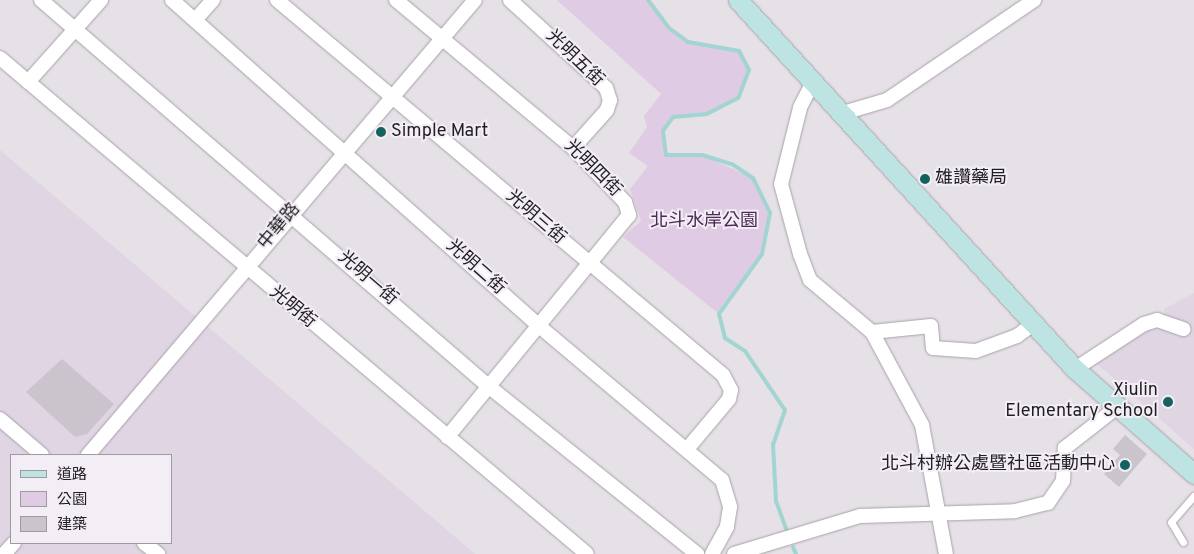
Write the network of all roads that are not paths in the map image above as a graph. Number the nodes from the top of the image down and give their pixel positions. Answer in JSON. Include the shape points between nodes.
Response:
{"nodes":[{"id":1,"x":41,"y":0,"type":"edge"},
{"id":2,"x":101,"y":0,"type":"edge"},
{"id":3,"x":172,"y":0,"type":"edge"},
{"id":4,"x":213,"y":0,"type":"edge"},
{"id":5,"x":278,"y":0,"type":"edge"},
{"id":6,"x":396,"y":0,"type":"edge"},
{"id":7,"x":475,"y":0,"type":"edge"},
{"id":8,"x":510,"y":0,"type":"edge"},
{"id":9,"x":738,"y":0,"type":"edge"},
{"id":10,"x":1034,"y":0,"type":"edge"},
{"id":11,"x":195,"y":20,"type":"junction"},
{"id":12,"x":75,"y":29,"type":"junction"},
{"id":13,"x":442,"y":38,"type":"junction"},
{"id":14,"x":0,"y":58,"type":"edge"},
{"id":15,"x":814,"y":80,"type":"junction"},
{"id":16,"x":28,"y":82,"type":"junction"},
{"id":17,"x":392,"y":96,"type":"junction"},
{"id":18,"x":843,"y":113,"type":"junction"},
{"id":19,"x":573,"y":148,"type":"junction"},
{"id":20,"x":344,"y":152,"type":"junction"},
{"id":21,"x":291,"y":213,"type":"junction"},
{"id":22,"x":590,"y":266,"type":"junction"},
{"id":23,"x":245,"y":269,"type":"junction"},
{"id":24,"x":1034,"y":323,"type":"junction"},
{"id":25,"x":539,"y":326,"type":"junction"},
{"id":26,"x":1183,"y":329,"type":"dead end"},
{"id":27,"x":872,"y":332,"type":"junction"},
{"id":28,"x":1075,"y":369,"type":"junction"},
{"id":29,"x":487,"y":385,"type":"junction"},
{"id":30,"x":1116,"y":408,"type":"junction"},
{"id":31,"x":0,"y":419,"type":"edge"},
{"id":32,"x":447,"y":437,"type":"junction"},
{"id":33,"x":687,"y":449,"type":"junction"},
{"id":34,"x":41,"y":454,"type":"edge"},
{"id":35,"x":89,"y":454,"type":"edge"},
{"id":36,"x":1194,"y":474,"type":"edge"},
{"id":37,"x":1194,"y":496,"type":"edge"},
{"id":38,"x":938,"y":514,"type":"junction"},
{"id":39,"x":1183,"y":542,"type":"dead end"},
{"id":40,"x":13,"y":544,"type":"edge"},
{"id":41,"x":145,"y":544,"type":"edge"},
{"id":42,"x":4,"y":554,"type":"edge"},
{"id":43,"x":158,"y":554,"type":"edge"},
{"id":44,"x":587,"y":554,"type":"edge"},
{"id":45,"x":697,"y":554,"type":"edge"},
{"id":46,"x":712,"y":554,"type":"edge"},
{"id":47,"x":734,"y":554,"type":"edge"},
{"id":48,"x":946,"y":554,"type":"edge"}],
"edges":[{"from":1,"to":12,"type":"street","name":"光明一街"},
{"from":2,"to":12,"type":"street"},
{"from":3,"to":11,"type":"street","name":"光明二街"},
{"from":4,"to":11,"type":"street"},
{"from":5,"to":17,"type":"street","name":"光明三街"},
{"from":6,"to":13,"type":"street","name":"光明四街"},
{"from":7,"to":13,"type":"street","name":"中華路"},
{"from":8,"to":19,"type":"street","name":"光明五街","via":[[606,88],[610,100],[607,110]]},
{"from":9,"to":15,"type":"main road"},
{"from":10,"to":18,"type":"street","via":[[887,100]]},
{"from":11,"to":20,"type":"street","name":"光明二街"},
{"from":12,"to":16,"type":"street"},
{"from":12,"to":21,"type":"street","name":"光明一街"},
{"from":13,"to":17,"type":"street","name":"中華路"},
{"from":13,"to":19,"type":"street","name":"光明四街"},
{"from":14,"to":16,"type":"street","name":"光明街"},
{"from":15,"to":18,"type":"main road"},
{"from":15,"to":27,"type":"street","via":[[800,108],[781,184],[810,280]]},
{"from":16,"to":23,"type":"street","name":"光明街"},
{"from":17,"to":20,"type":"street","name":"中華路"},
{"from":17,"to":22,"type":"street","name":"光明三街"},
{"from":18,"to":24,"type":"main road"},
{"from":19,"to":22,"type":"street","name":"光明四街","via":[[625,202],[629,214]]},
{"from":20,"to":21,"type":"street","name":"中華路"},
{"from":20,"to":25,"type":"street","name":"光明二街"},
{"from":21,"to":23,"type":"street","name":"中華路"},
{"from":21,"to":29,"type":"street","name":"光明一街"},
{"from":22,"to":25,"type":"street","name":"光明四街"},
{"from":22,"to":33,"type":"street","name":"光明三街","via":[[729,382],[729,399]]},
{"from":23,"to":32,"type":"street","name":"光明街"},
{"from":23,"to":35,"type":"street","name":"中華路"},
{"from":24,"to":27,"type":"street","via":[[1017,336],[976,351],[933,348],[931,326]]},
{"from":24,"to":28,"type":"main road"},
{"from":25,"to":29,"type":"street","name":"光明四街"},
{"from":25,"to":33,"type":"street","name":"光明二街"},
{"from":26,"to":28,"type":"street","via":[[1157,320],[1144,324]]},
{"from":27,"to":38,"type":"street","via":[[922,425]]},
{"from":28,"to":30,"type":"main road"},
{"from":29,"to":32,"type":"street","name":"光明四街"},
{"from":29,"to":45,"type":"street","name":"光明一街"},
{"from":30,"to":36,"type":"main road"},
{"from":30,"to":38,"type":"street","via":[[1065,448],[1063,481],[1048,504],[1015,511]]},
{"from":31,"to":34,"type":"street"},
{"from":32,"to":44,"type":"street","name":"光明街"},
{"from":33,"to":46,"type":"street","name":"光明二街","via":[[722,480],[727,493],[726,527]]},
{"from":37,"to":39,"type":"lane","via":[[1171,522]]},
{"from":38,"to":47,"type":"street","via":[[860,516]]},
{"from":38,"to":48,"type":"street"},
{"from":40,"to":42,"type":"street"},
{"from":41,"to":43,"type":"street"}]}
